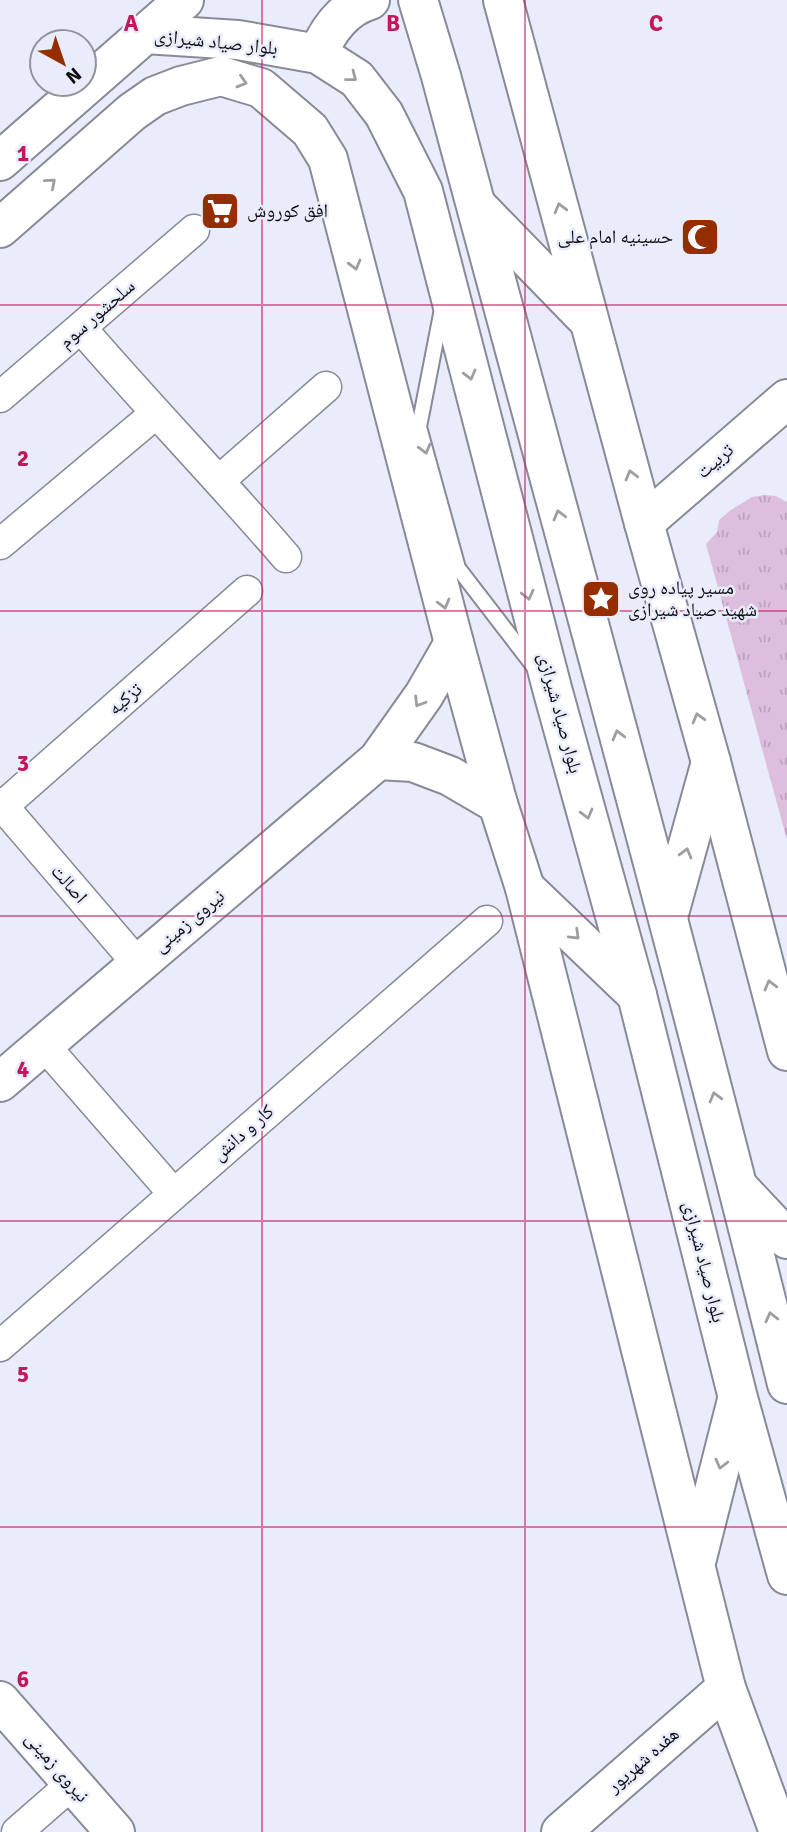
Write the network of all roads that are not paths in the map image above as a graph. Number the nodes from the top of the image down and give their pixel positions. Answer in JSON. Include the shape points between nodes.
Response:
{"nodes":[{"id":1,"x":184,"y":0,"type":"edge"},
{"id":2,"x":370,"y":0,"type":"edge"},
{"id":3,"x":418,"y":0,"type":"edge"},
{"id":4,"x":503,"y":0,"type":"edge"},
{"id":5,"x":145,"y":34,"type":"junction"},
{"id":6,"x":318,"y":54,"type":"junction"},
{"id":7,"x":0,"y":161,"type":"edge"},
{"id":8,"x":476,"y":205,"type":"junction"},
{"id":9,"x":0,"y":228,"type":"edge"},
{"id":10,"x":194,"y":230,"type":"dead end"},
{"id":11,"x":446,"y":286,"type":"junction"},
{"id":12,"x":591,"y":322,"type":"junction"},
{"id":13,"x":81,"y":328,"type":"junction"},
{"id":14,"x":326,"y":387,"type":"dead end"},
{"id":15,"x":0,"y":397,"type":"edge"},
{"id":16,"x":787,"y":398,"type":"edge"},
{"id":17,"x":155,"y":414,"type":"junction"},
{"id":18,"x":220,"y":480,"type":"junction"},
{"id":19,"x":644,"y":523,"type":"junction"},
{"id":20,"x":0,"y":544,"type":"edge"},
{"id":21,"x":286,"y":558,"type":"dead end"},
{"id":22,"x":247,"y":591,"type":"dead end"},
{"id":23,"x":454,"y":643,"type":"junction"},
{"id":24,"x":553,"y":692,"type":"junction"},
{"id":25,"x":378,"y":760,"type":"junction"},
{"id":26,"x":711,"y":762,"type":"junction"},
{"id":27,"x":498,"y":804,"type":"junction"},
{"id":28,"x":1,"y":805,"type":"edge"},
{"id":29,"x":526,"y":888,"type":"junction"},
{"id":30,"x":667,"y":919,"type":"junction"},
{"id":31,"x":487,"y":921,"type":"dead end"},
{"id":32,"x":138,"y":964,"type":"junction"},
{"id":33,"x":637,"y":995,"type":"junction"},
{"id":34,"x":44,"y":1045,"type":"junction"},
{"id":35,"x":787,"y":1051,"type":"edge"},
{"id":36,"x":0,"y":1082,"type":"edge"},
{"id":37,"x":739,"y":1188,"type":"junction"},
{"id":38,"x":173,"y":1193,"type":"junction"},
{"id":39,"x":787,"y":1239,"type":"edge"},
{"id":40,"x":0,"y":1346,"type":"edge"},
{"id":41,"x":787,"y":1384,"type":"edge"},
{"id":42,"x":738,"y":1398,"type":"junction"},
{"id":43,"x":696,"y":1563,"type":"junction"},
{"id":44,"x":787,"y":1575,"type":"edge"},
{"id":45,"x":726,"y":1688,"type":"junction"},
{"id":46,"x":0,"y":1701,"type":"edge"},
{"id":47,"x":72,"y":1784,"type":"junction"},
{"id":48,"x":17,"y":1832,"type":"edge"},
{"id":49,"x":115,"y":1832,"type":"edge"},
{"id":50,"x":561,"y":1832,"type":"edge"},
{"id":51,"x":779,"y":1832,"type":"edge"}],
"edges":[{"from":1,"to":5,"type":"street"},
{"from":2,"to":6,"type":"street","via":[[348,10],[335,23]]},
{"from":3,"to":8,"type":"street"},
{"from":12,"to":4,"type":"street","one_way":true},
{"from":5,"to":6,"type":"street","name":"بلوار صیاد شیرازی","via":[[238,40]]},
{"from":5,"to":7,"type":"street"},
{"from":6,"to":11,"type":"street","name":"بلوار صیاد شیرازی","one_way":true,"via":[[357,79],[384,114],[423,191]]},
{"from":8,"to":12,"type":"street"},
{"from":30,"to":8,"type":"street","one_way":true},
{"from":9,"to":23,"type":"street","one_way":true,"via":[[132,112],[181,86],[221,76],[261,88],[310,130],[328,159]]},
{"from":10,"to":13,"type":"street","name":"سلحشور سوم"},
{"from":11,"to":24,"type":"street","name":"بلوار صیاد شیرازی","one_way":true},
{"from":11,"to":24,"type":"lane","one_way":true,"via":[[419,427],[458,568]]},
{"from":19,"to":12,"type":"street","one_way":true},
{"from":13,"to":15,"type":"street","name":"سلحشور سوم"},
{"from":13,"to":17,"type":"street"},
{"from":14,"to":18,"type":"street"},
{"from":16,"to":19,"type":"street","name":"تربیت"},
{"from":17,"to":18,"type":"street"},
{"from":17,"to":20,"type":"street"},
{"from":18,"to":21,"type":"street"},
{"from":26,"to":19,"type":"street","one_way":true},
{"from":22,"to":28,"type":"street","name":"تزکیه"},
{"from":23,"to":25,"type":"street","name":"نیروی زمینی","one_way":true},
{"from":23,"to":27,"type":"street"},
{"from":24,"to":33,"type":"street","name":"بلوار صیاد شیرازی","one_way":true},
{"from":25,"to":27,"type":"street","via":[[413,762],[450,776]]},
{"from":25,"to":32,"type":"street","name":"نیروی زمینی"},
{"from":30,"to":26,"type":"street","one_way":true},
{"from":35,"to":26,"type":"street","one_way":true},
{"from":27,"to":29,"type":"street"},
{"from":28,"to":32,"type":"street","name":"اصالت"},
{"from":29,"to":33,"type":"street","one_way":true},
{"from":29,"to":43,"type":"street"},
{"from":37,"to":30,"type":"street","one_way":true},
{"from":31,"to":38,"type":"street","name":"کار و دانش"},
{"from":32,"to":34,"type":"street","name":"نیروی زمینی"},
{"from":33,"to":42,"type":"street","name":"بلوار صیاد شیرازی"},
{"from":34,"to":36,"type":"street","name":"نیروی زمینی"},
{"from":34,"to":38,"type":"street"},
{"from":37,"to":39,"type":"street"},
{"from":41,"to":37,"type":"street","one_way":true},
{"from":38,"to":40,"type":"street","name":"کار و دانش"},
{"from":42,"to":43,"type":"street","one_way":true},
{"from":42,"to":44,"type":"street","name":"بلوار صیاد شیرازی"},
{"from":43,"to":45,"type":"street"},
{"from":45,"to":50,"type":"street","name":"هفده شهریور"},
{"from":45,"to":51,"type":"street"},
{"from":46,"to":47,"type":"street","name":"نیروی زمینی"},
{"from":47,"to":48,"type":"street"},
{"from":47,"to":49,"type":"street","name":"نیروی زمینی"}]}
